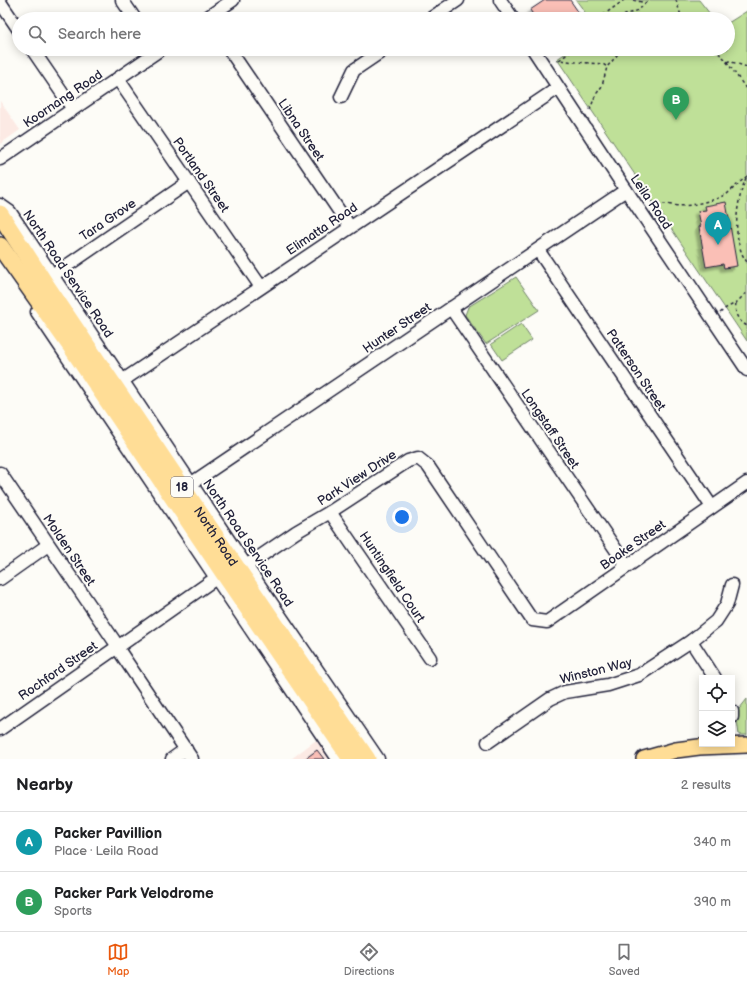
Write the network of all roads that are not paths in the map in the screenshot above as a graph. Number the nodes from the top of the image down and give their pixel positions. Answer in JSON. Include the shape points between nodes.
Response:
{"nodes":[{"id":1,"x":122,"y":0,"type":"edge"},
{"id":2,"x":233,"y":0,"type":"edge"},
{"id":3,"x":458,"y":0,"type":"edge"},
{"id":4,"x":500,"y":0,"type":"edge"},
{"id":5,"x":0,"y":2,"type":"edge"},
{"id":6,"x":130,"y":12,"type":"edge"},
{"id":7,"x":216,"y":12,"type":"edge"},
{"id":8,"x":440,"y":12,"type":"edge"},
{"id":9,"x":508,"y":12,"type":"edge"},
{"id":10,"x":12,"y":20,"type":"edge"},
{"id":11,"x":37,"y":56,"type":"edge"},
{"id":12,"x":150,"y":56,"type":"edge"},
{"id":13,"x":234,"y":56,"type":"edge"},
{"id":14,"x":375,"y":56,"type":"edge"},
{"id":15,"x":539,"y":56,"type":"edge"},
{"id":16,"x":118,"y":79,"type":"junction"},
{"id":17,"x":558,"y":88,"type":"junction"},
{"id":18,"x":341,"y":97,"type":"dead end"},
{"id":19,"x":73,"y":109,"type":"junction"},
{"id":20,"x":0,"y":159,"type":"edge"},
{"id":21,"x":189,"y":182,"type":"junction"},
{"id":22,"x":626,"y":190,"type":"junction"},
{"id":23,"x":0,"y":205,"type":"edge"},
{"id":24,"x":0,"y":214,"type":"edge"},
{"id":25,"x":350,"y":227,"type":"junction"},
{"id":26,"x":2,"y":250,"type":"edge"},
{"id":27,"x":538,"y":250,"type":"junction"},
{"id":28,"x":48,"y":279,"type":"junction"},
{"id":29,"x":261,"y":287,"type":"junction"},
{"id":30,"x":451,"y":308,"type":"junction"},
{"id":31,"x":747,"y":370,"type":"edge"},
{"id":32,"x":113,"y":387,"type":"junction"},
{"id":33,"x":0,"y":473,"type":"edge"},
{"id":34,"x":747,"y":483,"type":"edge"},
{"id":35,"x":187,"y":486,"type":"junction"},
{"id":36,"x":712,"y":506,"type":"junction"},
{"id":37,"x":330,"y":512,"type":"junction"},
{"id":38,"x":48,"y":545,"type":"junction"},
{"id":39,"x":627,"y":566,"type":"junction"},
{"id":40,"x":230,"y":570,"type":"junction"},
{"id":41,"x":0,"y":579,"type":"edge"},
{"id":42,"x":732,"y":585,"type":"dead end"},
{"id":43,"x":532,"y":620,"type":"joint"},
{"id":44,"x":691,"y":641,"type":"junction"},
{"id":45,"x":118,"y":647,"type":"junction"},
{"id":46,"x":430,"y":658,"type":"dead end"},
{"id":47,"x":713,"y":675,"type":"edge"},
{"id":48,"x":0,"y":729,"type":"edge"},
{"id":49,"x":488,"y":742,"type":"dead end"},
{"id":50,"x":747,"y":745,"type":"edge"},
{"id":51,"x":735,"y":746,"type":"edge"},
{"id":52,"x":731,"y":747,"type":"edge"},
{"id":53,"x":747,"y":752,"type":"edge"},
{"id":54,"x":189,"y":754,"type":"edge"},
{"id":55,"x":172,"y":759,"type":"edge"},
{"id":56,"x":338,"y":759,"type":"edge"},
{"id":57,"x":351,"y":759,"type":"edge"},
{"id":58,"x":367,"y":759,"type":"edge"},
{"id":59,"x":378,"y":759,"type":"edge"},
{"id":60,"x":644,"y":759,"type":"edge"},
{"id":61,"x":676,"y":759,"type":"edge"}],
"edges":[{"from":1,"to":6,"type":"street"},
{"from":2,"to":7,"type":"street"},
{"from":3,"to":8,"type":"street"},
{"from":4,"to":9,"type":"street"},
{"from":5,"to":10,"type":"street"},
{"from":11,"to":19,"type":"street"},
{"from":12,"to":16,"type":"street","name":"Koornang Road"},
{"from":13,"to":25,"type":"street","name":"Libna Street"},
{"from":14,"to":18,"type":"street","via":[[354,70]]},
{"from":15,"to":17,"type":"street","name":"Leila Road"},
{"from":16,"to":19,"type":"street","name":"Koornang Road"},
{"from":16,"to":21,"type":"street","name":"Portland Street"},
{"from":17,"to":22,"type":"street","name":"Leila Road"},
{"from":17,"to":25,"type":"street","name":"Elimatta Road"},
{"from":19,"to":20,"type":"street","name":"Koornang Road"},
{"from":21,"to":28,"type":"street","name":"Tara Grove"},
{"from":21,"to":29,"type":"street","name":"Portland Street"},
{"from":22,"to":27,"type":"street","name":"Hunter Street"},
{"from":22,"to":31,"type":"street","name":"Leila Road"},
{"from":23,"to":28,"type":"street","name":"North Road Service Road","via":[[10,212]]},
{"from":24,"to":28,"type":"highway","name":"North Road","number":"18"},
{"from":25,"to":29,"type":"street","name":"Elimatta Road"},
{"from":26,"to":32,"type":"highway","name":"North Road","number":"18","via":[[70,346]]},
{"from":26,"to":40,"type":"street","name":"North Road Service Road","via":[[16,282]]},
{"from":27,"to":30,"type":"street","name":"Hunter Street"},
{"from":27,"to":36,"type":"street","name":"Patterson Street"},
{"from":28,"to":32,"type":"highway","name":"North Road","number":"18"},
{"from":29,"to":32,"type":"street","name":"Elimatta Road"},
{"from":30,"to":35,"type":"street","name":"Hunter Street"},
{"from":30,"to":39,"type":"street","name":"Longstaff Street"},
{"from":32,"to":35,"type":"highway","name":"North Road","number":"18"},
{"from":32,"to":40,"type":"highway","name":"North Road","number":"18"},
{"from":33,"to":38,"type":"street","name":"Molden Street"},
{"from":34,"to":36,"type":"street","name":"Boake Street"},
{"from":35,"to":40,"type":"highway","name":"North Road","number":"18"},
{"from":36,"to":39,"type":"street","name":"Boake Street"},
{"from":37,"to":40,"type":"street","name":"Park View Drive"},
{"from":37,"to":43,"type":"street","name":"Park View Drive","via":[[408,461],[418,458],[428,466]]},
{"from":37,"to":46,"type":"street","name":"Huntingfield Court"},
{"from":38,"to":41,"type":"street"},
{"from":38,"to":45,"type":"street","name":"Molden Street"},
{"from":39,"to":43,"type":"street","name":"Boake Street","via":[[547,622]]},
{"from":40,"to":45,"type":"street","name":"Rochford Street"},
{"from":40,"to":56,"type":"street","name":"North Road Service Road"},
{"from":40,"to":57,"type":"highway","name":"North Road","number":"18"},
{"from":40,"to":58,"type":"highway","name":"North Road","number":"18"},
{"from":40,"to":59,"type":"street","name":"North Road Service Road"},
{"from":42,"to":44,"type":"street","name":"Winston Way","via":[[727,604],[716,621]]},
{"from":44,"to":47,"type":"street"},
{"from":44,"to":49,"type":"street","name":"Winston Way","via":[[639,675],[608,685],[564,692]]},
{"from":45,"to":48,"type":"street","name":"Rochford Street"},
{"from":45,"to":54,"type":"street","name":"Molden Street"},
{"from":50,"to":51,"type":"main road"},
{"from":52,"to":53,"type":"main road"},
{"from":52,"to":60,"type":"main road","via":[[694,748]]},
{"from":52,"to":61,"type":"main road"},
{"from":54,"to":55,"type":"street"}]}
